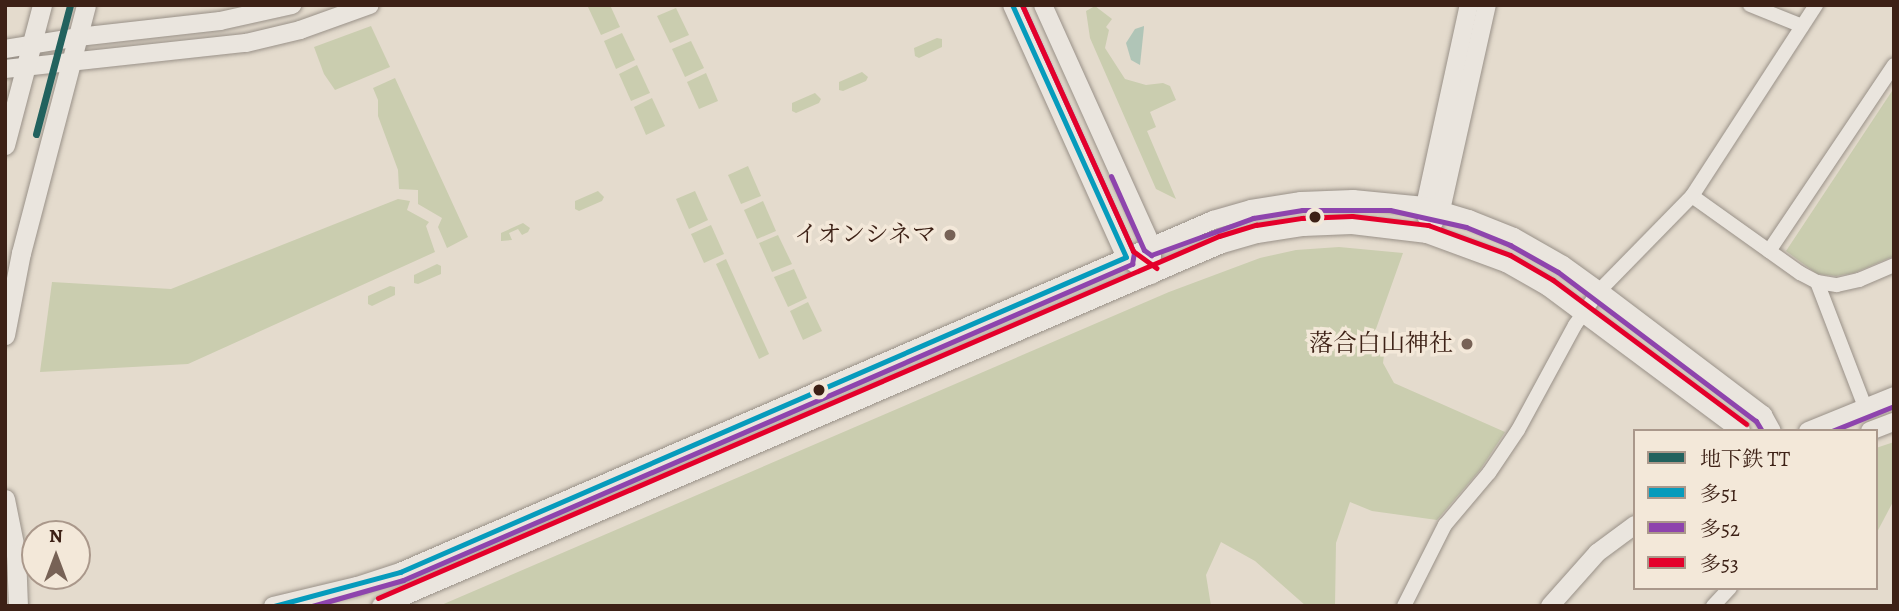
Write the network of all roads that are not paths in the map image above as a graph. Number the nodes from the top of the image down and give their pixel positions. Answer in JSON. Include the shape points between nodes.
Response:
{"nodes":[{"id":1,"x":41,"y":5,"type":"edge"},
{"id":2,"x":86,"y":5,"type":"edge"},
{"id":3,"x":292,"y":5,"type":"edge"},
{"id":4,"x":370,"y":5,"type":"edge"},
{"id":5,"x":1012,"y":5,"type":"edge"},
{"id":6,"x":1044,"y":5,"type":"edge"},
{"id":7,"x":1469,"y":5,"type":"edge"},
{"id":8,"x":1487,"y":5,"type":"edge"},
{"id":9,"x":1750,"y":5,"type":"edge"},
{"id":10,"x":1816,"y":5,"type":"edge"},
{"id":11,"x":1802,"y":26,"type":"junction"},
{"id":12,"x":78,"y":37,"type":"junction"},
{"id":13,"x":30,"y":47,"type":"junction"},
{"id":14,"x":5,"y":49,"type":"edge"},
{"id":15,"x":72,"y":63,"type":"junction"},
{"id":16,"x":1894,"y":65,"type":"edge"},
{"id":17,"x":15,"y":68,"type":"edge"},
{"id":18,"x":5,"y":145,"type":"edge"},
{"id":19,"x":1692,"y":196,"type":"junction"},
{"id":20,"x":1433,"y":208,"type":"junction"},
{"id":21,"x":1427,"y":234,"type":"junction"},
{"id":22,"x":1152,"y":246,"type":"junction"},
{"id":23,"x":1769,"y":251,"type":"junction"},
{"id":24,"x":1126,"y":257,"type":"junction"},
{"id":25,"x":1894,"y":265,"type":"edge"},
{"id":26,"x":1151,"y":275,"type":"junction"},
{"id":27,"x":1817,"y":282,"type":"junction"},
{"id":28,"x":1599,"y":291,"type":"junction"},
{"id":29,"x":1583,"y":312,"type":"junction"},
{"id":30,"x":5,"y":335,"type":"edge"},
{"id":31,"x":1894,"y":396,"type":"edge"},
{"id":32,"x":1866,"y":407,"type":"junction"},
{"id":33,"x":1894,"y":422,"type":"edge"},
{"id":34,"x":1738,"y":429,"type":"edge"},
{"id":35,"x":1771,"y":429,"type":"edge"},
{"id":36,"x":1813,"y":429,"type":"edge"},
{"id":37,"x":1875,"y":429,"type":"edge"},
{"id":38,"x":5,"y":499,"type":"edge"},
{"id":39,"x":1633,"y":526,"type":"edge"},
{"id":40,"x":1728,"y":590,"type":"edge"},
{"id":41,"x":18,"y":606,"type":"edge"},
{"id":42,"x":273,"y":606,"type":"edge"},
{"id":43,"x":381,"y":606,"type":"edge"},
{"id":44,"x":1404,"y":606,"type":"edge"},
{"id":45,"x":1550,"y":606,"type":"edge"},
{"id":46,"x":1713,"y":606,"type":"edge"}],
"edges":[{"from":1,"to":13,"type":"main road"},
{"from":2,"to":12,"type":"main road"},
{"from":3,"to":12,"type":"street","via":[[220,21]]},
{"from":4,"to":15,"type":"street","via":[[246,43]]},
{"from":5,"to":24,"type":"street"},
{"from":6,"to":22,"type":"street"},
{"from":7,"to":20,"type":"street"},
{"from":8,"to":20,"type":"street"},
{"from":9,"to":11,"type":"street"},
{"from":10,"to":11,"type":"street"},
{"from":11,"to":19,"type":"street"},
{"from":12,"to":13,"type":"street"},
{"from":12,"to":15,"type":"main road"},
{"from":13,"to":14,"type":"street"},
{"from":13,"to":17,"type":"main road"},
{"from":15,"to":17,"type":"street"},
{"from":15,"to":30,"type":"main road"},
{"from":16,"to":23,"type":"street"},
{"from":17,"to":18,"type":"main road"},
{"from":19,"to":23,"type":"street"},
{"from":19,"to":28,"type":"street"},
{"from":20,"to":21,"type":"street"},
{"from":20,"to":22,"type":"street","via":[[1353,199],[1301,201],[1251,209]]},
{"from":20,"to":28,"type":"street","via":[[1514,237]]},
{"from":21,"to":26,"type":"street","via":[[1352,225],[1292,229],[1222,244]]},
{"from":21,"to":29,"type":"street","via":[[1506,263]]},
{"from":22,"to":24,"type":"street"},
{"from":22,"to":26,"type":"street"},
{"from":23,"to":27,"type":"street"},
{"from":24,"to":26,"type":"street"},
{"from":24,"to":42,"type":"street","via":[[400,572]]},
{"from":25,"to":27,"type":"street","via":[[1848,283]]},
{"from":26,"to":43,"type":"street"},
{"from":27,"to":32,"type":"street"},
{"from":28,"to":29,"type":"street"},
{"from":28,"to":35,"type":"street","via":[[1763,415]]},
{"from":29,"to":34,"type":"street"},
{"from":29,"to":44,"type":"street","via":[[1518,430],[1445,525]]},
{"from":31,"to":32,"type":"street"},
{"from":32,"to":36,"type":"street"},
{"from":33,"to":37,"type":"street"},
{"from":38,"to":41,"type":"main road","via":[[16,554]]},
{"from":39,"to":45,"type":"street","via":[[1597,553]]},
{"from":40,"to":46,"type":"street"}]}
